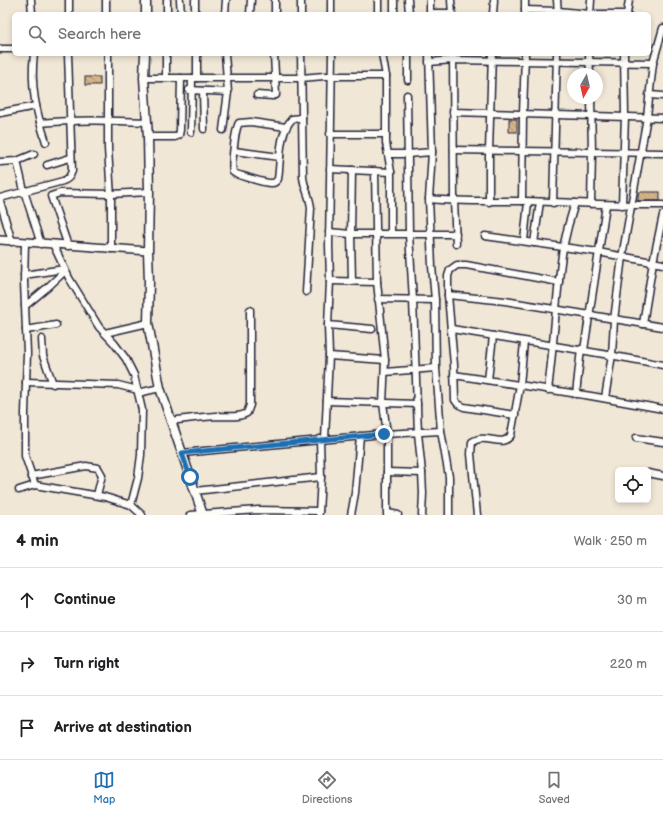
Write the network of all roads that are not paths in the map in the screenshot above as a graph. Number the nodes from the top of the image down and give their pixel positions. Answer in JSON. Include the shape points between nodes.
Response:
{"nodes":[{"id":1,"x":31,"y":0,"type":"edge"},
{"id":2,"x":69,"y":0,"type":"edge"},
{"id":3,"x":106,"y":0,"type":"edge"},
{"id":4,"x":146,"y":0,"type":"edge"},
{"id":5,"x":167,"y":0,"type":"edge"},
{"id":6,"x":180,"y":0,"type":"edge"},
{"id":7,"x":195,"y":0,"type":"edge"},
{"id":8,"x":226,"y":0,"type":"edge"},
{"id":9,"x":250,"y":0,"type":"edge"},
{"id":10,"x":275,"y":0,"type":"edge"},
{"id":11,"x":301,"y":0,"type":"edge"},
{"id":12,"x":331,"y":0,"type":"edge"},
{"id":13,"x":378,"y":0,"type":"edge"},
{"id":14,"x":394,"y":0,"type":"edge"},
{"id":15,"x":408,"y":0,"type":"edge"},
{"id":16,"x":430,"y":0,"type":"edge"},
{"id":17,"x":451,"y":0,"type":"edge"},
{"id":18,"x":494,"y":0,"type":"edge"},
{"id":19,"x":525,"y":0,"type":"edge"},
{"id":20,"x":557,"y":0,"type":"edge"},
{"id":21,"x":591,"y":0,"type":"edge"},
{"id":22,"x":629,"y":0,"type":"edge"},
{"id":23,"x":32,"y":12,"type":"edge"},
{"id":24,"x":69,"y":12,"type":"edge"},
{"id":25,"x":106,"y":12,"type":"edge"},
{"id":26,"x":146,"y":12,"type":"edge"},
{"id":27,"x":167,"y":12,"type":"edge"},
{"id":28,"x":181,"y":12,"type":"edge"},
{"id":29,"x":195,"y":12,"type":"edge"},
{"id":30,"x":225,"y":12,"type":"edge"},
{"id":31,"x":250,"y":12,"type":"edge"},
{"id":32,"x":275,"y":12,"type":"edge"},
{"id":33,"x":301,"y":12,"type":"edge"},
{"id":34,"x":331,"y":12,"type":"edge"},
{"id":35,"x":378,"y":12,"type":"edge"},
{"id":36,"x":394,"y":12,"type":"edge"},
{"id":37,"x":409,"y":12,"type":"edge"},
{"id":38,"x":430,"y":12,"type":"edge"},
{"id":39,"x":452,"y":12,"type":"edge"},
{"id":40,"x":494,"y":12,"type":"edge"},
{"id":41,"x":525,"y":12,"type":"edge"},
{"id":42,"x":558,"y":12,"type":"edge"},
{"id":43,"x":590,"y":12,"type":"edge"},
{"id":44,"x":627,"y":12,"type":"edge"},
{"id":45,"x":663,"y":28,"type":"edge"},
{"id":46,"x":0,"y":49,"type":"edge"},
{"id":47,"x":12,"y":49,"type":"edge"},
{"id":48,"x":34,"y":56,"type":"edge"},
{"id":49,"x":68,"y":56,"type":"edge"},
{"id":50,"x":108,"y":56,"type":"edge"},
{"id":51,"x":145,"y":56,"type":"edge"},
{"id":52,"x":166,"y":56,"type":"edge"},
{"id":53,"x":197,"y":56,"type":"edge"},
{"id":54,"x":225,"y":56,"type":"edge"},
{"id":55,"x":274,"y":56,"type":"edge"},
{"id":56,"x":301,"y":56,"type":"edge"},
{"id":57,"x":332,"y":56,"type":"edge"},
{"id":58,"x":382,"y":56,"type":"edge"},
{"id":59,"x":408,"y":56,"type":"edge"},
{"id":60,"x":428,"y":56,"type":"edge"},
{"id":61,"x":525,"y":56,"type":"edge"},
{"id":62,"x":557,"y":56,"type":"edge"},
{"id":63,"x":590,"y":56,"type":"edge"},
{"id":64,"x":624,"y":56,"type":"edge"},
{"id":65,"x":453,"y":57,"type":"edge"},
{"id":66,"x":492,"y":57,"type":"edge"},
{"id":67,"x":557,"y":61,"type":"junction"},
{"id":68,"x":429,"y":62,"type":"junction"},
{"id":69,"x":526,"y":62,"type":"junction"},
{"id":70,"x":589,"y":62,"type":"junction"},
{"id":71,"x":624,"y":62,"type":"junction"},
{"id":72,"x":653,"y":63,"type":"junction"},
{"id":73,"x":590,"y":68,"type":"edge"},
{"id":74,"x":333,"y":76,"type":"junction"},
{"id":75,"x":386,"y":76,"type":"junction"},
{"id":76,"x":144,"y":78,"type":"junction"},
{"id":77,"x":166,"y":78,"type":"junction"},
{"id":78,"x":181,"y":78,"type":"junction"},
{"id":79,"x":194,"y":78,"type":"junction"},
{"id":80,"x":227,"y":78,"type":"junction"},
{"id":81,"x":274,"y":78,"type":"junction"},
{"id":82,"x":301,"y":78,"type":"junction"},
{"id":83,"x":408,"y":80,"type":"dead end"},
{"id":84,"x":181,"y":90,"type":"junction"},
{"id":85,"x":191,"y":90,"type":"junction"},
{"id":86,"x":203,"y":91,"type":"junction"},
{"id":87,"x":228,"y":92,"type":"junction"},
{"id":88,"x":257,"y":95,"type":"dead end"},
{"id":89,"x":407,"y":95,"type":"dead end"},
{"id":90,"x":649,"y":95,"type":"junction"},
{"id":91,"x":663,"y":96,"type":"edge"},
{"id":92,"x":591,"y":104,"type":"edge"},
{"id":93,"x":36,"y":106,"type":"junction"},
{"id":94,"x":453,"y":112,"type":"junction"},
{"id":95,"x":0,"y":113,"type":"edge"},
{"id":96,"x":490,"y":113,"type":"junction"},
{"id":97,"x":522,"y":114,"type":"junction"},
{"id":98,"x":556,"y":115,"type":"junction"},
{"id":99,"x":592,"y":116,"type":"junction"},
{"id":100,"x":625,"y":116,"type":"junction"},
{"id":101,"x":647,"y":117,"type":"junction"},
{"id":102,"x":302,"y":118,"type":"junction"},
{"id":103,"x":663,"y":118,"type":"edge"},
{"id":104,"x":69,"y":120,"type":"junction"},
{"id":105,"x":108,"y":120,"type":"junction"},
{"id":106,"x":148,"y":122,"type":"junction"},
{"id":107,"x":40,"y":124,"type":"junction"},
{"id":108,"x":286,"y":127,"type":"junction"},
{"id":109,"x":204,"y":129,"type":"dead end"},
{"id":110,"x":223,"y":130,"type":"dead end"},
{"id":111,"x":192,"y":132,"type":"dead end"},
{"id":112,"x":330,"y":134,"type":"junction"},
{"id":113,"x":386,"y":134,"type":"junction"},
{"id":114,"x":148,"y":137,"type":"junction"},
{"id":115,"x":46,"y":142,"type":"dead end"},
{"id":116,"x":454,"y":150,"type":"junction"},
{"id":117,"x":522,"y":150,"type":"junction"},
{"id":118,"x":234,"y":151,"type":"junction"},
{"id":119,"x":489,"y":151,"type":"junction"},
{"id":120,"x":555,"y":151,"type":"junction"},
{"id":121,"x":432,"y":152,"type":"junction"},
{"id":122,"x":592,"y":152,"type":"junction"},
{"id":123,"x":623,"y":152,"type":"junction"},
{"id":124,"x":641,"y":152,"type":"junction"},
{"id":125,"x":663,"y":153,"type":"edge"},
{"id":126,"x":34,"y":154,"type":"dead end"},
{"id":127,"x":388,"y":154,"type":"junction"},
{"id":128,"x":407,"y":154,"type":"junction"},
{"id":129,"x":280,"y":157,"type":"junction"},
{"id":130,"x":70,"y":158,"type":"junction"},
{"id":131,"x":17,"y":161,"type":"junction"},
{"id":132,"x":0,"y":162,"type":"edge"},
{"id":133,"x":48,"y":165,"type":"dead end"},
{"id":134,"x":330,"y":169,"type":"junction"},
{"id":135,"x":352,"y":170,"type":"junction"},
{"id":136,"x":375,"y":171,"type":"junction"},
{"id":137,"x":391,"y":172,"type":"junction"},
{"id":138,"x":46,"y":185,"type":"junction"},
{"id":139,"x":24,"y":191,"type":"junction"},
{"id":140,"x":149,"y":192,"type":"junction"},
{"id":141,"x":111,"y":194,"type":"junction"},
{"id":142,"x":50,"y":196,"type":"junction"},
{"id":143,"x":0,"y":198,"type":"edge"},
{"id":144,"x":429,"y":199,"type":"junction"},
{"id":145,"x":0,"y":201,"type":"edge"},
{"id":146,"x":454,"y":201,"type":"junction"},
{"id":147,"x":489,"y":202,"type":"junction"},
{"id":148,"x":525,"y":202,"type":"junction"},
{"id":149,"x":540,"y":202,"type":"junction"},
{"id":150,"x":553,"y":203,"type":"junction"},
{"id":151,"x":574,"y":203,"type":"junction"},
{"id":152,"x":591,"y":204,"type":"junction"},
{"id":153,"x":606,"y":205,"type":"junction"},
{"id":154,"x":622,"y":205,"type":"junction"},
{"id":155,"x":663,"y":205,"type":"edge"},
{"id":156,"x":632,"y":206,"type":"junction"},
{"id":157,"x":663,"y":214,"type":"edge"},
{"id":158,"x":329,"y":232,"type":"junction"},
{"id":159,"x":375,"y":233,"type":"junction"},
{"id":160,"x":661,"y":233,"type":"edge"},
{"id":161,"x":351,"y":234,"type":"junction"},
{"id":162,"x":391,"y":234,"type":"junction"},
{"id":163,"x":409,"y":234,"type":"junction"},
{"id":164,"x":430,"y":234,"type":"junction"},
{"id":165,"x":456,"y":234,"type":"junction"},
{"id":166,"x":485,"y":236,"type":"dead end"},
{"id":167,"x":1,"y":241,"type":"edge"},
{"id":168,"x":524,"y":241,"type":"junction"},
{"id":169,"x":12,"y":242,"type":"junction"},
{"id":170,"x":25,"y":242,"type":"junction"},
{"id":171,"x":534,"y":243,"type":"junction"},
{"id":172,"x":41,"y":244,"type":"junction"},
{"id":173,"x":53,"y":244,"type":"junction"},
{"id":174,"x":456,"y":244,"type":"dead end"},
{"id":175,"x":68,"y":246,"type":"junction"},
{"id":176,"x":563,"y":247,"type":"junction"},
{"id":177,"x":111,"y":249,"type":"junction"},
{"id":178,"x":148,"y":251,"type":"junction"},
{"id":179,"x":598,"y":252,"type":"junction"},
{"id":180,"x":622,"y":257,"type":"junction"},
{"id":181,"x":653,"y":262,"type":"junction"},
{"id":182,"x":663,"y":264,"type":"edge"},
{"id":183,"x":65,"y":270,"type":"junction"},
{"id":184,"x":24,"y":275,"type":"junction"},
{"id":185,"x":330,"y":281,"type":"junction"},
{"id":186,"x":352,"y":281,"type":"junction"},
{"id":187,"x":377,"y":282,"type":"junction"},
{"id":188,"x":559,"y":282,"type":"junction"},
{"id":189,"x":306,"y":292,"type":"dead end"},
{"id":190,"x":448,"y":295,"type":"junction"},
{"id":191,"x":378,"y":299,"type":"junction"},
{"id":192,"x":414,"y":300,"type":"junction"},
{"id":193,"x":435,"y":300,"type":"junction"},
{"id":194,"x":25,"y":306,"type":"junction"},
{"id":195,"x":250,"y":310,"type":"dead end"},
{"id":196,"x":556,"y":310,"type":"junction"},
{"id":197,"x":588,"y":316,"type":"junction"},
{"id":198,"x":614,"y":320,"type":"junction"},
{"id":199,"x":148,"y":323,"type":"junction"},
{"id":200,"x":643,"y":324,"type":"junction"},
{"id":201,"x":56,"y":325,"type":"dead end"},
{"id":202,"x":328,"y":326,"type":"junction"},
{"id":203,"x":663,"y":327,"type":"edge"},
{"id":204,"x":372,"y":328,"type":"dead end"},
{"id":205,"x":452,"y":329,"type":"junction"},
{"id":206,"x":26,"y":330,"type":"junction"},
{"id":207,"x":105,"y":333,"type":"junction"},
{"id":208,"x":494,"y":336,"type":"junction"},
{"id":209,"x":42,"y":339,"type":"dead end"},
{"id":210,"x":524,"y":342,"type":"junction"},
{"id":211,"x":554,"y":346,"type":"junction"},
{"id":212,"x":582,"y":349,"type":"junction"},
{"id":213,"x":612,"y":355,"type":"junction"},
{"id":214,"x":329,"y":356,"type":"junction"},
{"id":215,"x":385,"y":360,"type":"junction"},
{"id":216,"x":663,"y":365,"type":"edge"},
{"id":217,"x":436,"y":368,"type":"junction"},
{"id":218,"x":416,"y":370,"type":"junction"},
{"id":219,"x":385,"y":372,"type":"junction"},
{"id":220,"x":454,"y":375,"type":"junction"},
{"id":221,"x":488,"y":380,"type":"junction"},
{"id":222,"x":26,"y":382,"type":"junction"},
{"id":223,"x":53,"y":384,"type":"junction"},
{"id":224,"x":520,"y":385,"type":"junction"},
{"id":225,"x":160,"y":388,"type":"junction"},
{"id":226,"x":548,"y":390,"type":"junction"},
{"id":227,"x":138,"y":392,"type":"junction"},
{"id":228,"x":576,"y":394,"type":"junction"},
{"id":229,"x":605,"y":398,"type":"junction"},
{"id":230,"x":328,"y":401,"type":"junction"},
{"id":231,"x":383,"y":403,"type":"junction"},
{"id":232,"x":417,"y":404,"type":"junction"},
{"id":233,"x":663,"y":409,"type":"edge"},
{"id":234,"x":515,"y":415,"type":"junction"},
{"id":235,"x":170,"y":421,"type":"junction"},
{"id":236,"x":441,"y":431,"type":"junction"},
{"id":237,"x":418,"y":433,"type":"junction"},
{"id":238,"x":387,"y":434,"type":"junction"},
{"id":239,"x":360,"y":436,"type":"junction"},
{"id":240,"x":636,"y":438,"type":"dead end"},
{"id":241,"x":323,"y":439,"type":"junction"},
{"id":242,"x":663,"y":442,"type":"edge"},
{"id":243,"x":182,"y":453,"type":"junction"},
{"id":244,"x":387,"y":472,"type":"junction"},
{"id":245,"x":422,"y":473,"type":"junction"},
{"id":246,"x":651,"y":474,"type":"edge"},
{"id":247,"x":32,"y":476,"type":"junction"},
{"id":248,"x":663,"y":476,"type":"edge"},
{"id":249,"x":321,"y":477,"type":"junction"},
{"id":250,"x":35,"y":485,"type":"junction"},
{"id":251,"x":19,"y":490,"type":"dead end"},
{"id":252,"x":196,"y":491,"type":"junction"},
{"id":253,"x":97,"y":495,"type":"junction"},
{"id":254,"x":132,"y":505,"type":"junction"},
{"id":255,"x":319,"y":513,"type":"edge"},
{"id":256,"x":203,"y":514,"type":"edge"},
{"id":257,"x":387,"y":514,"type":"edge"},
{"id":258,"x":142,"y":515,"type":"edge"},
{"id":259,"x":190,"y":515,"type":"edge"},
{"id":260,"x":351,"y":515,"type":"edge"},
{"id":261,"x":398,"y":515,"type":"edge"},
{"id":262,"x":422,"y":515,"type":"edge"},
{"id":263,"x":450,"y":515,"type":"edge"},
{"id":264,"x":477,"y":515,"type":"edge"}],
"edges":[{"from":1,"to":23,"type":"street"},
{"from":2,"to":24,"type":"street"},
{"from":3,"to":25,"type":"street"},
{"from":4,"to":26,"type":"main road"},
{"from":5,"to":27,"type":"street"},
{"from":6,"to":28,"type":"street"},
{"from":7,"to":29,"type":"street"},
{"from":8,"to":30,"type":"street"},
{"from":9,"to":31,"type":"street"},
{"from":10,"to":32,"type":"street"},
{"from":11,"to":33,"type":"street"},
{"from":12,"to":34,"type":"street"},
{"from":13,"to":35,"type":"street"},
{"from":14,"to":36,"type":"street"},
{"from":15,"to":37,"type":"street"},
{"from":16,"to":38,"type":"street"},
{"from":17,"to":39,"type":"street"},
{"from":18,"to":40,"type":"street"},
{"from":19,"to":41,"type":"street"},
{"from":20,"to":42,"type":"street"},
{"from":21,"to":43,"type":"street"},
{"from":22,"to":44,"type":"street"},
{"from":41,"to":42,"type":"street"},
{"from":45,"to":72,"type":"street"},
{"from":46,"to":47,"type":"street"},
{"from":48,"to":93,"type":"street","via":[[32,73]]},
{"from":49,"to":104,"type":"street"},
{"from":50,"to":105,"type":"street"},
{"from":51,"to":76,"type":"main road"},
{"from":52,"to":77,"type":"street"},
{"from":53,"to":79,"type":"street"},
{"from":54,"to":80,"type":"street"},
{"from":55,"to":81,"type":"street"},
{"from":56,"to":82,"type":"street"},
{"from":57,"to":74,"type":"street"},
{"from":58,"to":75,"type":"street"},
{"from":59,"to":83,"type":"street"},
{"from":60,"to":68,"type":"street"},
{"from":61,"to":69,"type":"street"},
{"from":62,"to":67,"type":"street"},
{"from":63,"to":70,"type":"street"},
{"from":64,"to":71,"type":"street"},
{"from":65,"to":66,"type":"street"},
{"from":65,"to":68,"type":"street"},
{"from":65,"to":94,"type":"street"},
{"from":66,"to":69,"type":"street"},
{"from":66,"to":96,"type":"street"},
{"from":67,"to":69,"type":"street"},
{"from":67,"to":70,"type":"street"},
{"from":67,"to":98,"type":"street"},
{"from":68,"to":121,"type":"street"},
{"from":69,"to":97,"type":"street"},
{"from":70,"to":71,"type":"street"},
{"from":70,"to":73,"type":"street"},
{"from":71,"to":72,"type":"street"},
{"from":71,"to":100,"type":"street"},
{"from":72,"to":90,"type":"street"},
{"from":74,"to":75,"type":"street"},
{"from":74,"to":82,"type":"street"},
{"from":74,"to":112,"type":"street"},
{"from":75,"to":113,"type":"street"},
{"from":76,"to":77,"type":"street"},
{"from":76,"to":106,"type":"main road"},
{"from":77,"to":78,"type":"street"},
{"from":78,"to":79,"type":"street"},
{"from":78,"to":84,"type":"street"},
{"from":79,"to":80,"type":"street"},
{"from":79,"to":85,"type":"street"},
{"from":80,"to":81,"type":"street"},
{"from":80,"to":87,"type":"street"},
{"from":81,"to":82,"type":"street"},
{"from":81,"to":88,"type":"street","via":[[276,95]]},
{"from":82,"to":102,"type":"street"},
{"from":84,"to":85,"type":"street"},
{"from":84,"to":114,"type":"street","via":[[179,135]]},
{"from":85,"to":86,"type":"street"},
{"from":85,"to":111,"type":"street"},
{"from":86,"to":87,"type":"street"},
{"from":86,"to":109,"type":"street"},
{"from":87,"to":110,"type":"street"},
{"from":89,"to":128,"type":"street"},
{"from":90,"to":91,"type":"street"},
{"from":90,"to":101,"type":"street"},
{"from":92,"to":99,"type":"street"},
{"from":93,"to":95,"type":"street"},
{"from":93,"to":107,"type":"street"},
{"from":94,"to":96,"type":"street"},
{"from":94,"to":116,"type":"street"},
{"from":96,"to":97,"type":"street"},
{"from":96,"to":119,"type":"street"},
{"from":97,"to":98,"type":"street"},
{"from":97,"to":117,"type":"street"},
{"from":98,"to":99,"type":"street"},
{"from":98,"to":120,"type":"street"},
{"from":99,"to":100,"type":"street"},
{"from":99,"to":122,"type":"street"},
{"from":100,"to":101,"type":"street"},
{"from":100,"to":123,"type":"street"},
{"from":101,"to":103,"type":"street"},
{"from":101,"to":124,"type":"street"},
{"from":102,"to":108,"type":"street","via":[[292,120]]},
{"from":102,"to":189,"type":"street","via":[[303,182],[311,208]]},
{"from":104,"to":105,"type":"street"},
{"from":104,"to":107,"type":"street"},
{"from":104,"to":130,"type":"street"},
{"from":105,"to":106,"type":"street"},
{"from":105,"to":141,"type":"street"},
{"from":106,"to":114,"type":"main road"},
{"from":107,"to":115,"type":"street"},
{"from":108,"to":118,"type":"street","via":[[251,122],[239,123],[236,128]]},
{"from":108,"to":129,"type":"street"},
{"from":112,"to":113,"type":"street"},
{"from":112,"to":134,"type":"street"},
{"from":113,"to":127,"type":"street"},
{"from":114,"to":140,"type":"main road"},
{"from":116,"to":119,"type":"street"},
{"from":116,"to":146,"type":"street"},
{"from":117,"to":119,"type":"street"},
{"from":117,"to":120,"type":"street"},
{"from":117,"to":148,"type":"street"},
{"from":118,"to":129,"type":"street"},
{"from":118,"to":129,"type":"street","via":[[232,172],[272,183],[278,179]]},
{"from":119,"to":147,"type":"street"},
{"from":120,"to":122,"type":"street"},
{"from":120,"to":150,"type":"street"},
{"from":121,"to":128,"type":"street"},
{"from":121,"to":144,"type":"street"},
{"from":122,"to":123,"type":"street"},
{"from":122,"to":152,"type":"street"},
{"from":123,"to":124,"type":"street"},
{"from":123,"to":154,"type":"street"},
{"from":124,"to":125,"type":"street"},
{"from":124,"to":156,"type":"street"},
{"from":126,"to":131,"type":"street"},
{"from":127,"to":128,"type":"street"},
{"from":127,"to":137,"type":"street"},
{"from":128,"to":163,"type":"street"},
{"from":130,"to":133,"type":"street"},
{"from":130,"to":138,"type":"street","via":[[72,171],[67,180]]},
{"from":131,"to":132,"type":"street"},
{"from":131,"to":139,"type":"street"},
{"from":134,"to":135,"type":"street"},
{"from":134,"to":158,"type":"street"},
{"from":135,"to":136,"type":"street"},
{"from":135,"to":161,"type":"street"},
{"from":136,"to":137,"type":"street"},
{"from":136,"to":159,"type":"street"},
{"from":137,"to":162,"type":"street"},
{"from":138,"to":139,"type":"street"},
{"from":138,"to":142,"type":"street"},
{"from":139,"to":143,"type":"street"},
{"from":139,"to":172,"type":"street"},
{"from":140,"to":141,"type":"street"},
{"from":140,"to":178,"type":"main road"},
{"from":141,"to":142,"type":"street","via":[[60,193]]},
{"from":141,"to":177,"type":"street"},
{"from":142,"to":175,"type":"street"},
{"from":144,"to":146,"type":"street"},
{"from":144,"to":164,"type":"street"},
{"from":145,"to":169,"type":"street"},
{"from":146,"to":147,"type":"street"},
{"from":146,"to":165,"type":"street"},
{"from":147,"to":148,"type":"street"},
{"from":148,"to":149,"type":"street"},
{"from":148,"to":168,"type":"street"},
{"from":149,"to":150,"type":"street"},
{"from":149,"to":171,"type":"street"},
{"from":150,"to":151,"type":"street"},
{"from":151,"to":152,"type":"street"},
{"from":151,"to":176,"type":"street"},
{"from":152,"to":153,"type":"street"},
{"from":153,"to":154,"type":"street"},
{"from":153,"to":179,"type":"street"},
{"from":154,"to":156,"type":"street"},
{"from":155,"to":156,"type":"street"},
{"from":156,"to":180,"type":"street"},
{"from":157,"to":160,"type":"street"},
{"from":158,"to":161,"type":"street"},
{"from":158,"to":185,"type":"street"},
{"from":159,"to":161,"type":"street"},
{"from":159,"to":162,"type":"street"},
{"from":159,"to":187,"type":"street"},
{"from":160,"to":181,"type":"street"},
{"from":161,"to":186,"type":"street"},
{"from":162,"to":163,"type":"street"},
{"from":163,"to":164,"type":"street"},
{"from":163,"to":192,"type":"street"},
{"from":164,"to":165,"type":"street"},
{"from":164,"to":193,"type":"street"},
{"from":165,"to":174,"type":"street"},
{"from":166,"to":168,"type":"street"},
{"from":167,"to":169,"type":"street"},
{"from":168,"to":171,"type":"street"},
{"from":169,"to":170,"type":"street"},
{"from":170,"to":172,"type":"street"},
{"from":170,"to":184,"type":"street"},
{"from":171,"to":176,"type":"street"},
{"from":172,"to":173,"type":"street"},
{"from":173,"to":175,"type":"street"},
{"from":173,"to":183,"type":"street"},
{"from":175,"to":177,"type":"street"},
{"from":176,"to":179,"type":"street"},
{"from":176,"to":188,"type":"street"},
{"from":177,"to":178,"type":"street"},
{"from":178,"to":199,"type":"main road"},
{"from":179,"to":180,"type":"street"},
{"from":179,"to":197,"type":"street"},
{"from":180,"to":181,"type":"street"},
{"from":180,"to":198,"type":"street"},
{"from":181,"to":182,"type":"street"},
{"from":181,"to":200,"type":"street"},
{"from":183,"to":184,"type":"street"},
{"from":183,"to":194,"type":"street","via":[[48,288]]},
{"from":183,"to":207,"type":"street"},
{"from":184,"to":194,"type":"street"},
{"from":185,"to":186,"type":"street"},
{"from":185,"to":202,"type":"street"},
{"from":186,"to":187,"type":"street"},
{"from":187,"to":191,"type":"street"},
{"from":188,"to":190,"type":"street","via":[[456,265],[448,276]]},
{"from":188,"to":196,"type":"street"},
{"from":190,"to":196,"type":"street"},
{"from":190,"to":205,"type":"street"},
{"from":191,"to":192,"type":"street"},
{"from":191,"to":215,"type":"street"},
{"from":192,"to":193,"type":"street"},
{"from":192,"to":218,"type":"street"},
{"from":193,"to":217,"type":"street"},
{"from":194,"to":206,"type":"street"},
{"from":195,"to":235,"type":"street","via":[[248,413]]},
{"from":196,"to":197,"type":"street"},
{"from":196,"to":211,"type":"street"},
{"from":197,"to":198,"type":"street"},
{"from":197,"to":212,"type":"street"},
{"from":198,"to":200,"type":"street"},
{"from":198,"to":213,"type":"street"},
{"from":199,"to":207,"type":"street"},
{"from":199,"to":225,"type":"main road"},
{"from":200,"to":203,"type":"street"},
{"from":201,"to":206,"type":"street"},
{"from":202,"to":204,"type":"street"},
{"from":202,"to":214,"type":"street"},
{"from":205,"to":208,"type":"street"},
{"from":205,"to":220,"type":"street"},
{"from":206,"to":222,"type":"street"},
{"from":207,"to":227,"type":"street","via":[[126,358]]},
{"from":208,"to":210,"type":"street"},
{"from":208,"to":221,"type":"street"},
{"from":209,"to":223,"type":"street","via":[[43,356]]},
{"from":210,"to":211,"type":"street"},
{"from":210,"to":224,"type":"street"},
{"from":211,"to":212,"type":"street"},
{"from":211,"to":226,"type":"street"},
{"from":212,"to":213,"type":"street"},
{"from":212,"to":228,"type":"street"},
{"from":213,"to":216,"type":"street"},
{"from":213,"to":229,"type":"street"},
{"from":214,"to":215,"type":"street"},
{"from":214,"to":230,"type":"street"},
{"from":215,"to":219,"type":"street"},
{"from":217,"to":218,"type":"street"},
{"from":217,"to":236,"type":"street"},
{"from":218,"to":219,"type":"street"},
{"from":218,"to":232,"type":"street"},
{"from":219,"to":231,"type":"street"},
{"from":220,"to":221,"type":"street"},
{"from":220,"to":234,"type":"street","via":[[455,400],[458,404]]},
{"from":221,"to":224,"type":"street"},
{"from":222,"to":223,"type":"street"},
{"from":222,"to":247,"type":"street","via":[[25,459]]},
{"from":223,"to":227,"type":"street","via":[[118,385]]},
{"from":224,"to":226,"type":"street"},
{"from":224,"to":234,"type":"street"},
{"from":225,"to":227,"type":"street"},
{"from":225,"to":235,"type":"main road"},
{"from":226,"to":228,"type":"street"},
{"from":227,"to":254,"type":"street","via":[[142,410],[142,455]]},
{"from":228,"to":229,"type":"street"},
{"from":229,"to":233,"type":"street"},
{"from":230,"to":231,"type":"street"},
{"from":230,"to":241,"type":"street"},
{"from":231,"to":232,"type":"street"},
{"from":231,"to":238,"type":"street"},
{"from":232,"to":237,"type":"street"},
{"from":234,"to":264,"type":"street","via":[[509,439],[504,442],[484,438],[472,442]]},
{"from":235,"to":243,"type":"main road"},
{"from":236,"to":237,"type":"street"},
{"from":236,"to":263,"type":"street","via":[[449,477]]},
{"from":237,"to":238,"type":"street"},
{"from":237,"to":245,"type":"street"},
{"from":238,"to":239,"type":"street"},
{"from":238,"to":244,"type":"street"},
{"from":239,"to":241,"type":"street"},
{"from":239,"to":260,"type":"street"},
{"from":240,"to":242,"type":"street"},
{"from":241,"to":243,"type":"street"},
{"from":241,"to":249,"type":"street"},
{"from":243,"to":252,"type":"main road"},
{"from":244,"to":245,"type":"street"},
{"from":244,"to":257,"type":"street"},
{"from":245,"to":262,"type":"street"},
{"from":246,"to":248,"type":"street"},
{"from":247,"to":250,"type":"street"},
{"from":247,"to":253,"type":"street","via":[[86,466],[98,468],[102,475]]},
{"from":249,"to":252,"type":"street"},
{"from":249,"to":255,"type":"street"},
{"from":250,"to":251,"type":"street"},
{"from":250,"to":253,"type":"street"},
{"from":252,"to":256,"type":"main road"},
{"from":253,"to":254,"type":"street"},
{"from":254,"to":258,"type":"street"},
{"from":255,"to":256,"type":"street","via":[[258,510]]},
{"from":256,"to":259,"type":"street"},
{"from":257,"to":261,"type":"street"}]}
